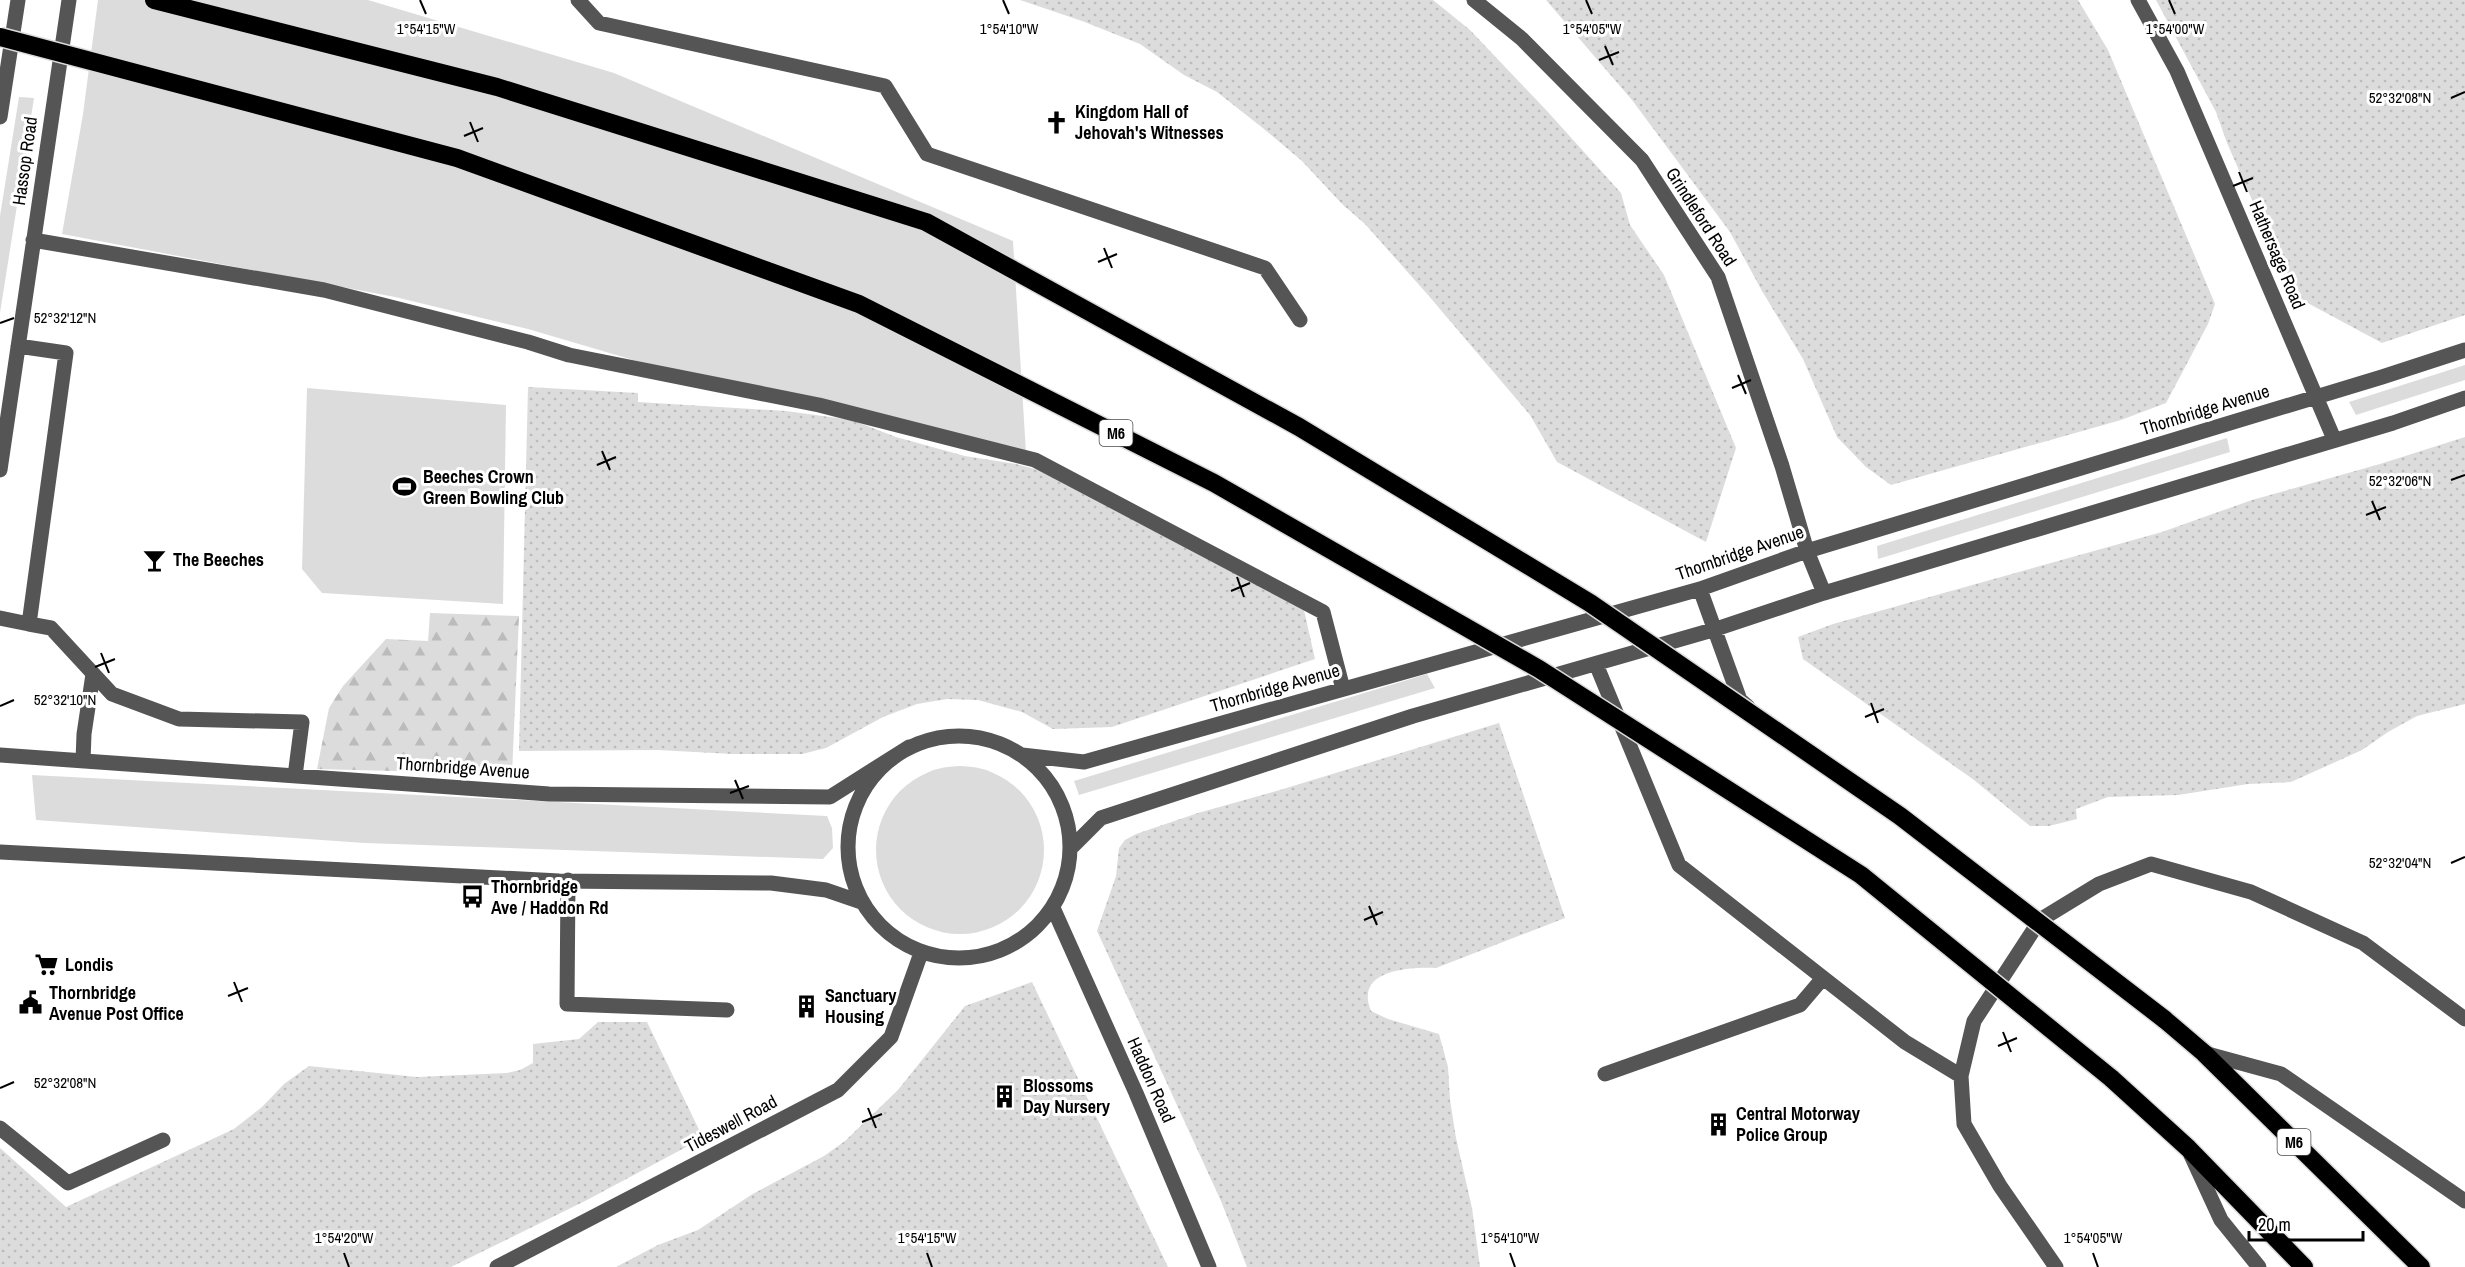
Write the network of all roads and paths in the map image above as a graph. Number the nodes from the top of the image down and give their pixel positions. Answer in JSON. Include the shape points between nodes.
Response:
{"nodes":[{"id":1,"x":18,"y":0,"type":"edge"},
{"id":2,"x":69,"y":0,"type":"edge"},
{"id":3,"x":154,"y":0,"type":"edge"},
{"id":4,"x":578,"y":0,"type":"edge"},
{"id":5,"x":1474,"y":0,"type":"edge"},
{"id":6,"x":2138,"y":0,"type":"edge"},
{"id":7,"x":0,"y":37,"type":"edge"},
{"id":8,"x":0,"y":117,"type":"edge"},
{"id":9,"x":33,"y":240,"type":"junction"},
{"id":10,"x":1300,"y":320,"type":"dead end"},
{"id":11,"x":18,"y":346,"type":"junction"},
{"id":12,"x":2465,"y":350,"type":"edge"},
{"id":13,"x":2316,"y":396,"type":"junction"},
{"id":14,"x":2465,"y":398,"type":"edge"},
{"id":15,"x":2334,"y":440,"type":"junction"},
{"id":16,"x":0,"y":470,"type":"edge"},
{"id":17,"x":1807,"y":551,"type":"junction"},
{"id":18,"x":1700,"y":589,"type":"junction"},
{"id":19,"x":1824,"y":593,"type":"junction"},
{"id":20,"x":0,"y":618,"type":"edge"},
{"id":21,"x":29,"y":624,"type":"junction"},
{"id":22,"x":1716,"y":629,"type":"junction"},
{"id":23,"x":1655,"y":647,"type":"junction"},
{"id":24,"x":1596,"y":664,"type":"junction"},
{"id":25,"x":93,"y":674,"type":"junction"},
{"id":26,"x":1343,"y":689,"type":"junction"},
{"id":27,"x":1740,"y":700,"type":"junction"},
{"id":28,"x":909,"y":747,"type":"junction"},
{"id":29,"x":0,"y":755,"type":"edge"},
{"id":30,"x":1022,"y":755,"type":"junction"},
{"id":31,"x":83,"y":761,"type":"junction"},
{"id":32,"x":295,"y":776,"type":"junction"},
{"id":33,"x":1072,"y":846,"type":"junction"},
{"id":34,"x":0,"y":852,"type":"edge"},
{"id":35,"x":568,"y":880,"type":"junction"},
{"id":36,"x":861,"y":902,"type":"junction"},
{"id":37,"x":1054,"y":910,"type":"junction"},
{"id":38,"x":2040,"y":920,"type":"junction"},
{"id":39,"x":921,"y":953,"type":"junction"},
{"id":40,"x":1823,"y":978,"type":"junction"},
{"id":41,"x":728,"y":1010,"type":"dead end"},
{"id":42,"x":2465,"y":1019,"type":"edge"},
{"id":43,"x":2204,"y":1053,"type":"junction"},
{"id":44,"x":1605,"y":1074,"type":"dead end"},
{"id":45,"x":1961,"y":1076,"type":"junction"},
{"id":46,"x":0,"y":1128,"type":"edge"},
{"id":47,"x":163,"y":1140,"type":"dead end"},
{"id":48,"x":2188,"y":1148,"type":"junction"},
{"id":49,"x":2465,"y":1201,"type":"edge"},
{"id":50,"x":497,"y":1267,"type":"edge"},
{"id":51,"x":1209,"y":1267,"type":"edge"},
{"id":52,"x":2056,"y":1267,"type":"edge"},
{"id":53,"x":2259,"y":1267,"type":"edge"},
{"id":54,"x":2304,"y":1267,"type":"edge"},
{"id":55,"x":2421,"y":1267,"type":"edge"}],
"edges":[{"from":1,"to":8,"type":"street","name":"Hassop Road"},
{"from":2,"to":9,"type":"street","name":"Hassop Road"},
{"from":3,"to":43,"type":"highway","number":"M6","bridge":true,"via":[[497,87],[926,222],[1299,427],[1590,603],[1900,816]]},
{"from":4,"to":10,"type":"street","via":[[599,22],[885,86],[927,154],[1265,268]]},
{"from":5,"to":17,"type":"street","name":"Grindleford Road","via":[[1522,39],[1642,160],[1718,277]]},
{"from":6,"to":13,"type":"street","name":"Hathersage Road","via":[[2177,71]]},
{"from":7,"to":48,"type":"highway","number":"M6","bridge":true,"via":[[457,158],[859,304],[1214,483],[1539,669],[1861,875],[2111,1077]]},
{"from":9,"to":11,"type":"street","name":"Hassop Road"},
{"from":9,"to":26,"type":"street","via":[[324,290],[569,356],[819,405],[1035,460],[1323,612]]},
{"from":11,"to":16,"type":"street","name":"Hassop Road"},
{"from":11,"to":21,"type":"street","via":[[66,353]]},
{"from":12,"to":13,"type":"street","name":"Thornbridge Avenue"},
{"from":13,"to":15,"type":"street","name":"Hathersage Road"},
{"from":13,"to":17,"type":"street","name":"Thornbridge Avenue"},
{"from":14,"to":15,"type":"street"},
{"from":15,"to":19,"type":"street"},
{"from":17,"to":18,"type":"street","name":"Thornbridge Avenue"},
{"from":17,"to":19,"type":"street","name":"Grindleford Road"},
{"from":18,"to":22,"type":"street"},
{"from":18,"to":26,"type":"street","name":"Thornbridge Avenue"},
{"from":19,"to":22,"type":"street"},
{"from":20,"to":21,"type":"street"},
{"from":21,"to":25,"type":"street","via":[[51,628]]},
{"from":22,"to":23,"type":"street"},
{"from":22,"to":27,"type":"street"},
{"from":23,"to":24,"type":"street"},
{"from":23,"to":27,"type":"street"},
{"from":24,"to":33,"type":"street","via":[[1413,716],[1101,818]]},
{"from":24,"to":40,"type":"street","via":[[1679,865]]},
{"from":25,"to":31,"type":"street"},
{"from":25,"to":32,"type":"street","via":[[112,694],[179,720],[302,722]]},
{"from":26,"to":30,"type":"street","name":"Thornbridge Avenue","via":[[1084,762]]},
{"from":27,"to":38,"type":"street"},
{"from":28,"to":30,"type":"street","via":[[964,734]]},
{"from":28,"to":32,"type":"street","name":"Thornbridge Avenue","via":[[830,797],[549,794]]},
{"from":28,"to":36,"type":"street","via":[[872,778],[851,817],[847,854]]},
{"from":29,"to":31,"type":"street","name":"Thornbridge Avenue"},
{"from":30,"to":33,"type":"street","via":[[1042,771],[1065,808]]},
{"from":31,"to":32,"type":"street","name":"Thornbridge Avenue"},
{"from":33,"to":37,"type":"street"},
{"from":34,"to":35,"type":"street"},
{"from":35,"to":36,"type":"street","via":[[771,883],[826,890]]},
{"from":35,"to":41,"type":"street","via":[[567,1004]]},
{"from":36,"to":39,"type":"street","via":[[887,933]]},
{"from":37,"to":39,"type":"street","via":[[1002,952],[977,959]]},
{"from":37,"to":51,"type":"street","name":"Haddon Road"},
{"from":38,"to":42,"type":"street","via":[[2098,884],[2151,864],[2251,892],[2363,942]]},
{"from":38,"to":45,"type":"street","via":[[1974,1021]]},
{"from":39,"to":50,"type":"street","name":"Tideswell Road","via":[[891,1037],[838,1090]]},
{"from":40,"to":44,"type":"street","via":[[1800,1005]]},
{"from":40,"to":45,"type":"street","via":[[1905,1042]]},
{"from":43,"to":49,"type":"street","via":[[2281,1074]]},
{"from":43,"to":55,"type":"highway","number":"M6"},
{"from":45,"to":52,"type":"street","via":[[1964,1124],[2000,1186]]},
{"from":46,"to":47,"type":"street","via":[[68,1183]]},
{"from":48,"to":53,"type":"street","via":[[2221,1220]]},
{"from":48,"to":54,"type":"highway","number":"M6"}]}
